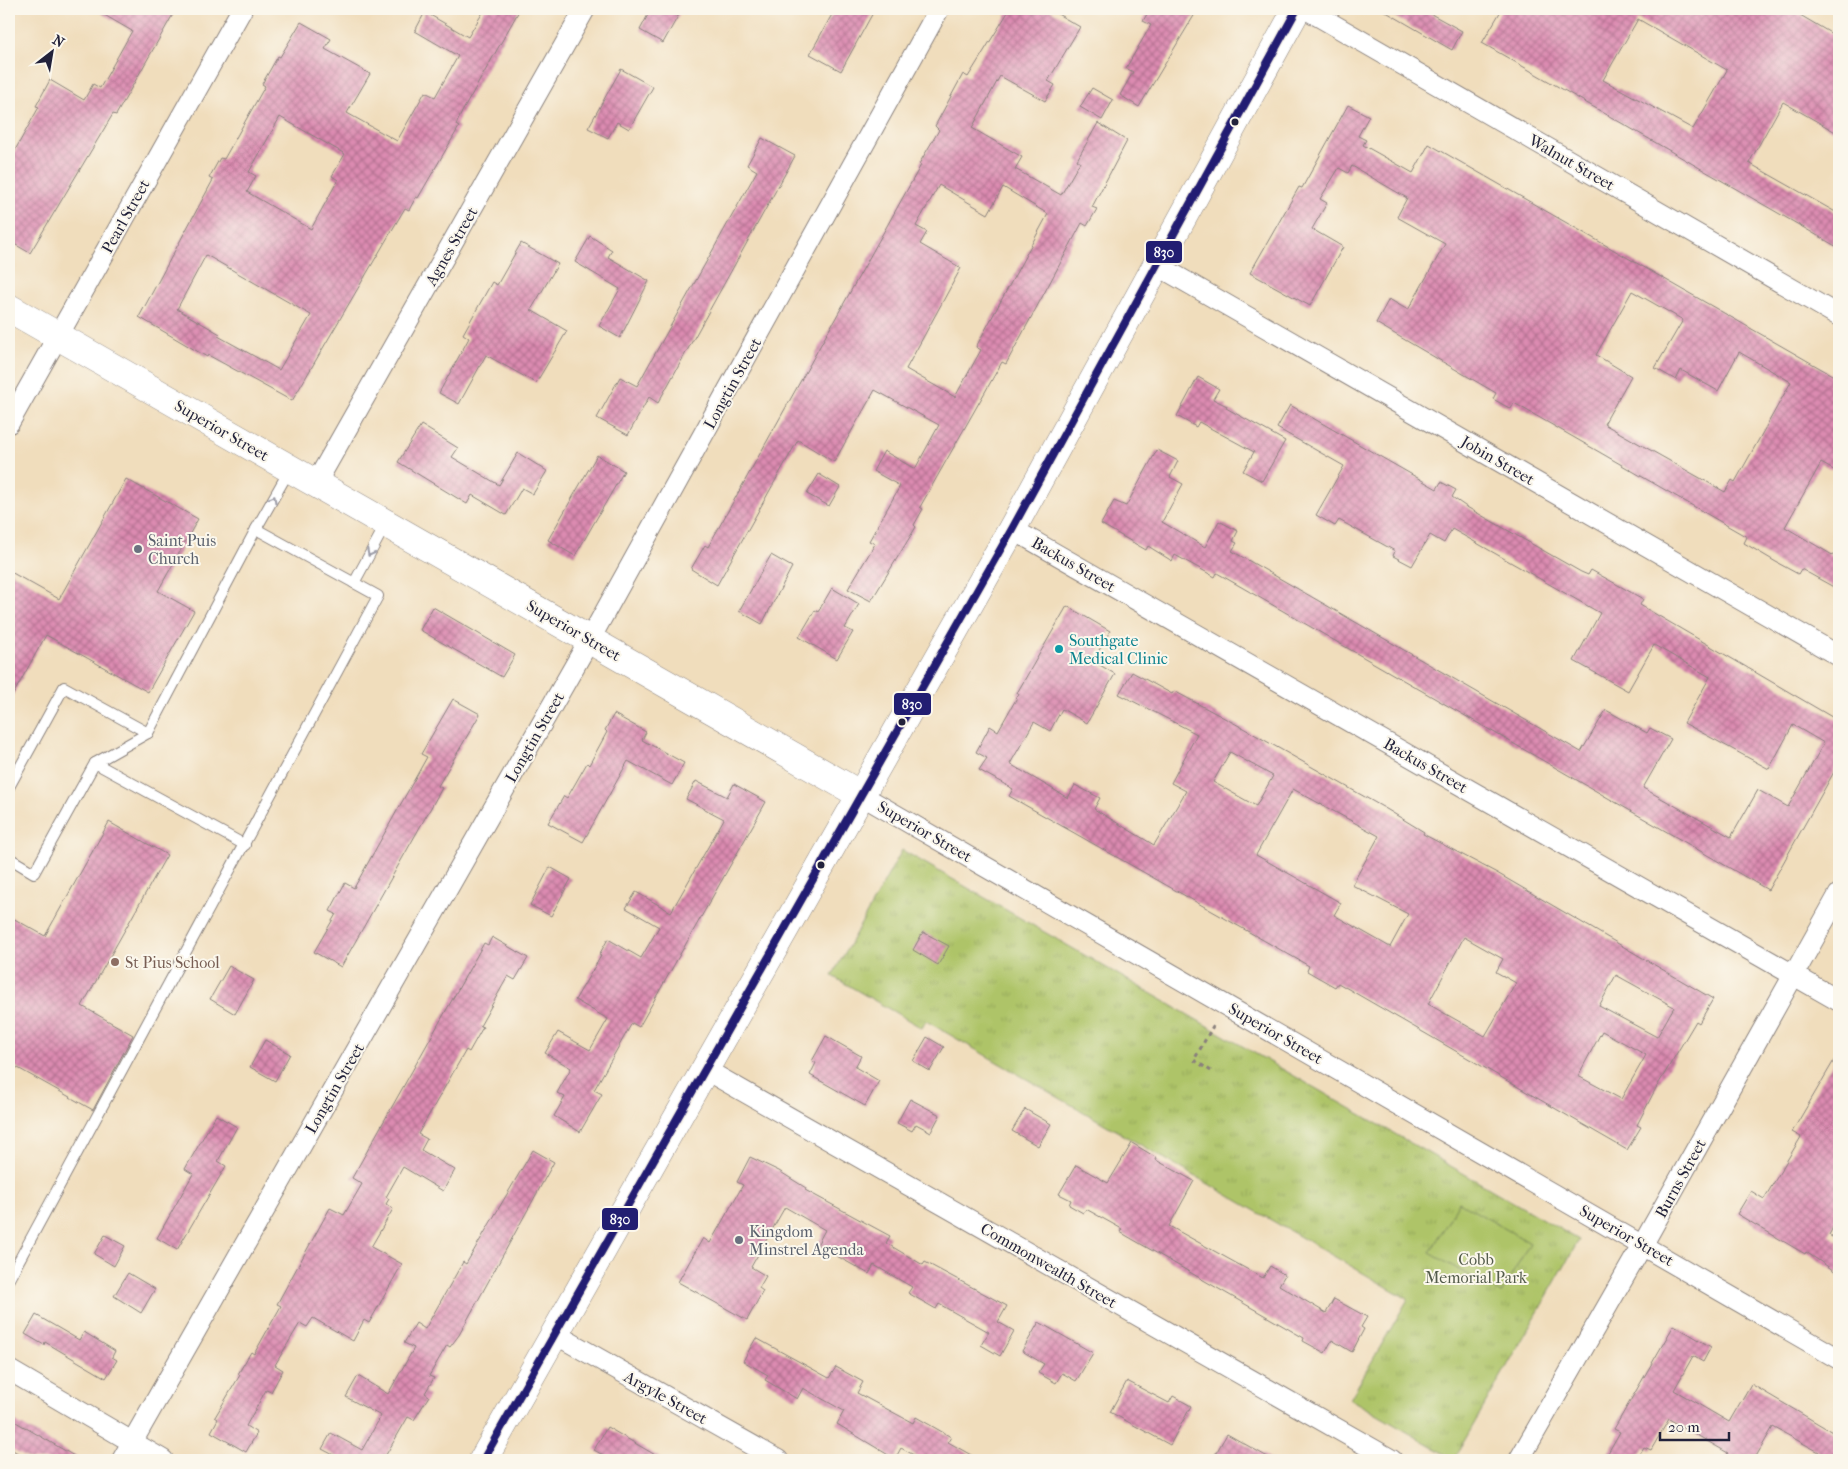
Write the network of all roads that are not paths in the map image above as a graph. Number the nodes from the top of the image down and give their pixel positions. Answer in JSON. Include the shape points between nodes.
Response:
{"nodes":[{"id":1,"x":242,"y":9,"type":"edge"},
{"id":2,"x":586,"y":9,"type":"edge"},
{"id":3,"x":939,"y":9,"type":"edge"},
{"id":4,"x":1297,"y":9,"type":"edge"},
{"id":5,"x":1306,"y":9,"type":"edge"},
{"id":6,"x":1156,"y":265,"type":"junction"},
{"id":7,"x":9,"y":308,"type":"edge"},
{"id":8,"x":1839,"y":316,"type":"edge"},
{"id":9,"x":58,"y":336,"type":"junction"},
{"id":10,"x":9,"y":423,"type":"edge"},
{"id":11,"x":290,"y":469,"type":"junction"},
{"id":12,"x":316,"y":483,"type":"junction"},
{"id":13,"x":386,"y":523,"type":"junction"},
{"id":14,"x":256,"y":529,"type":"junction"},
{"id":15,"x":1012,"y":529,"type":"junction"},
{"id":16,"x":354,"y":582,"type":"junction"},
{"id":17,"x":590,"y":639,"type":"junction"},
{"id":18,"x":1839,"y":656,"type":"edge"},
{"id":19,"x":148,"y":733,"type":"junction"},
{"id":20,"x":95,"y":763,"type":"junction"},
{"id":21,"x":9,"y":787,"type":"edge"},
{"id":22,"x":862,"y":795,"type":"junction"},
{"id":23,"x":245,"y":845,"type":"junction"},
{"id":24,"x":9,"y":858,"type":"edge"},
{"id":25,"x":1839,"y":894,"type":"edge"},
{"id":26,"x":1794,"y":976,"type":"junction"},
{"id":27,"x":1839,"y":1001,"type":"edge"},
{"id":28,"x":706,"y":1070,"type":"junction"},
{"id":29,"x":1643,"y":1244,"type":"junction"},
{"id":30,"x":9,"y":1279,"type":"edge"},
{"id":31,"x":555,"y":1334,"type":"junction"},
{"id":32,"x":1839,"y":1358,"type":"edge"},
{"id":33,"x":9,"y":1370,"type":"edge"},
{"id":34,"x":133,"y":1442,"type":"junction"},
{"id":35,"x":122,"y":1460,"type":"edge"},
{"id":36,"x":163,"y":1460,"type":"edge"},
{"id":37,"x":483,"y":1460,"type":"edge"},
{"id":38,"x":778,"y":1460,"type":"edge"},
{"id":39,"x":1392,"y":1460,"type":"edge"},
{"id":40,"x":1519,"y":1460,"type":"edge"}],
"edges":[{"from":1,"to":9,"type":"street","name":"Pearl Street"},
{"from":2,"to":12,"type":"street","name":"Agnes Street"},
{"from":3,"to":17,"type":"street","name":"Longtin Street"},
{"from":4,"to":6,"type":"street"},
{"from":5,"to":8,"type":"street","name":"Walnut Street"},
{"from":6,"to":15,"type":"street"},
{"from":6,"to":18,"type":"street","name":"Jobin Street"},
{"from":7,"to":9,"type":"street","name":"Superior Street"},
{"from":9,"to":10,"type":"street","name":"Pearl Street"},
{"from":9,"to":11,"type":"street","name":"Superior Street"},
{"from":11,"to":12,"type":"street","name":"Superior Street"},
{"from":14,"to":11,"type":"lane","one_way":true},
{"from":12,"to":13,"type":"street","name":"Superior Street"},
{"from":13,"to":16,"type":"lane","one_way":true},
{"from":13,"to":17,"type":"street","name":"Superior Street"},
{"from":14,"to":16,"type":"lane"},
{"from":14,"to":19,"type":"lane"},
{"from":15,"to":22,"type":"street"},
{"from":15,"to":26,"type":"street","name":"Backus Street"},
{"from":16,"to":23,"type":"lane","via":[[378,596]]},
{"from":17,"to":22,"type":"street","name":"Superior Street"},
{"from":17,"to":34,"type":"street","name":"Longtin Street"},
{"from":19,"to":20,"type":"lane"},
{"from":19,"to":21,"type":"lane","via":[[64,687]]},
{"from":20,"to":23,"type":"lane"},
{"from":20,"to":24,"type":"lane","via":[[34,873]]},
{"from":22,"to":28,"type":"street"},
{"from":22,"to":29,"type":"street","name":"Superior Street"},
{"from":23,"to":30,"type":"lane"},
{"from":25,"to":26,"type":"street","name":"Burns Street"},
{"from":26,"to":27,"type":"street","name":"Backus Street"},
{"from":26,"to":29,"type":"street","name":"Burns Street"},
{"from":28,"to":31,"type":"street"},
{"from":28,"to":39,"type":"street","name":"Commonwealth Street"},
{"from":29,"to":32,"type":"street","name":"Superior Street"},
{"from":29,"to":40,"type":"street","name":"Burns Street"},
{"from":31,"to":37,"type":"street"},
{"from":31,"to":38,"type":"street","name":"Argyle Street"},
{"from":33,"to":34,"type":"street"},
{"from":34,"to":35,"type":"street","name":"Longtin Street"},
{"from":34,"to":36,"type":"street"}]}
